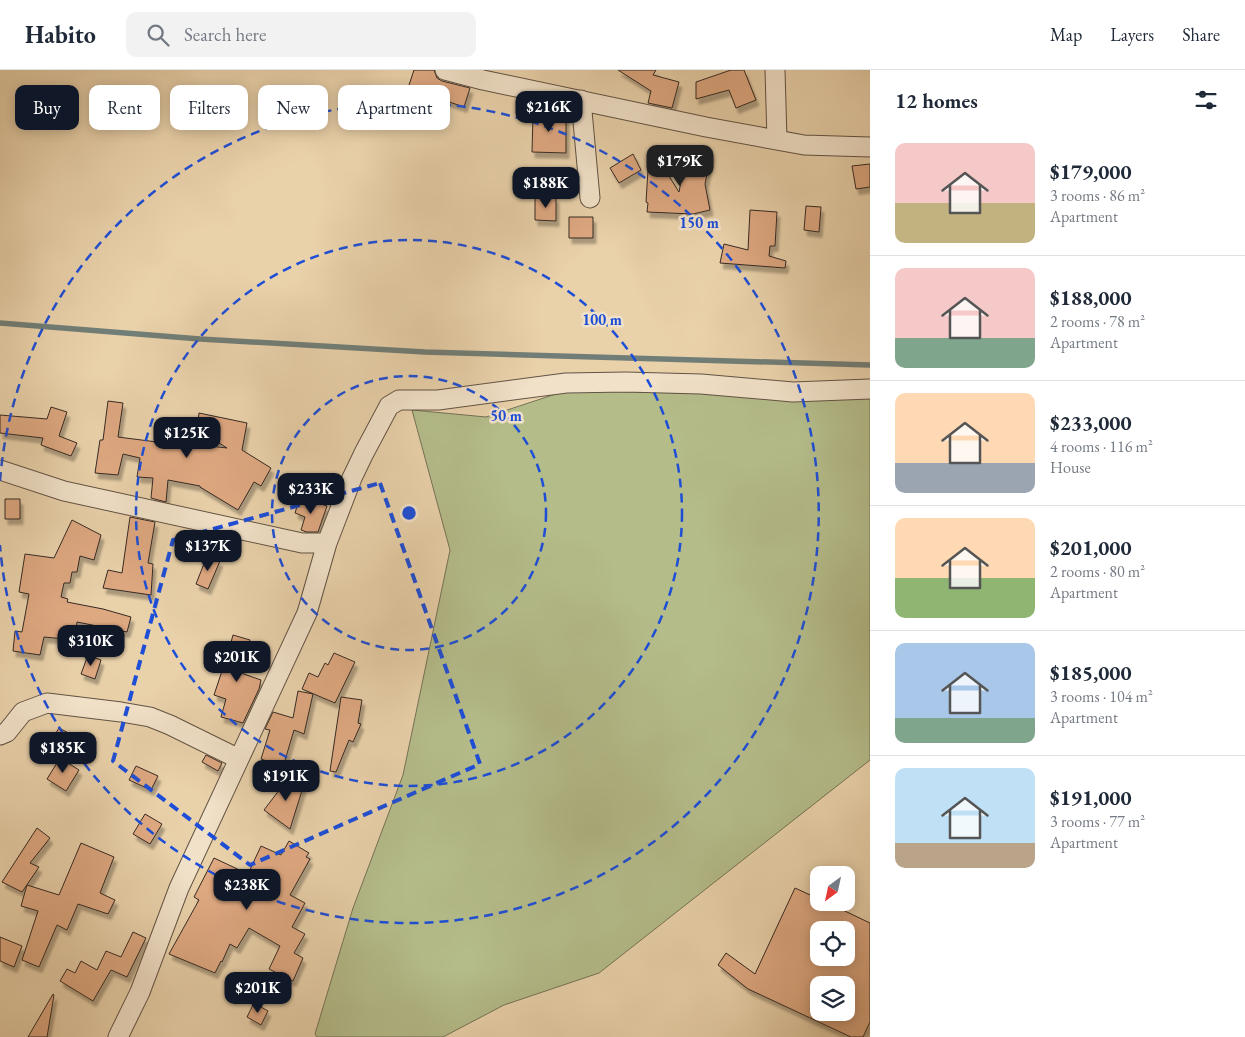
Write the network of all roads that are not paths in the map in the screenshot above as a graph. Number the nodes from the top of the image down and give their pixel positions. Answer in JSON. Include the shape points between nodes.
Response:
{"nodes":[{"id":1,"x":446,"y":70,"type":"edge"},
{"id":2,"x":775,"y":70,"type":"edge"},
{"id":3,"x":581,"y":100,"type":"junction"},
{"id":4,"x":777,"y":140,"type":"junction"},
{"id":5,"x":870,"y":147,"type":"edge"},
{"id":6,"x":590,"y":198,"type":"dead end"},
{"id":7,"x":870,"y":389,"type":"edge"},
{"id":8,"x":0,"y":470,"type":"edge"},
{"id":9,"x":327,"y":543,"type":"junction"},
{"id":10,"x":0,"y":735,"type":"edge"},
{"id":11,"x":239,"y":759,"type":"junction"},
{"id":12,"x":118,"y":1037,"type":"edge"}],
"edges":[{"from":1,"to":3,"type":"street"},
{"from":2,"to":4,"type":"street"},
{"from":3,"to":4,"type":"street"},
{"from":3,"to":6,"type":"street"},
{"from":4,"to":5,"type":"street","via":[[804,145]]},
{"from":7,"to":9,"type":"street","via":[[793,392],[701,384],[566,383],[438,400],[399,400],[389,406],[378,424],[352,478]]},
{"from":8,"to":9,"type":"street","via":[[64,492],[302,543]]},
{"from":9,"to":11,"type":"street","via":[[307,613]]},
{"from":10,"to":11,"type":"street","via":[[7,732],[23,712],[47,703],[150,717]]},
{"from":11,"to":12,"type":"street","via":[[179,888],[140,992]]}]}
